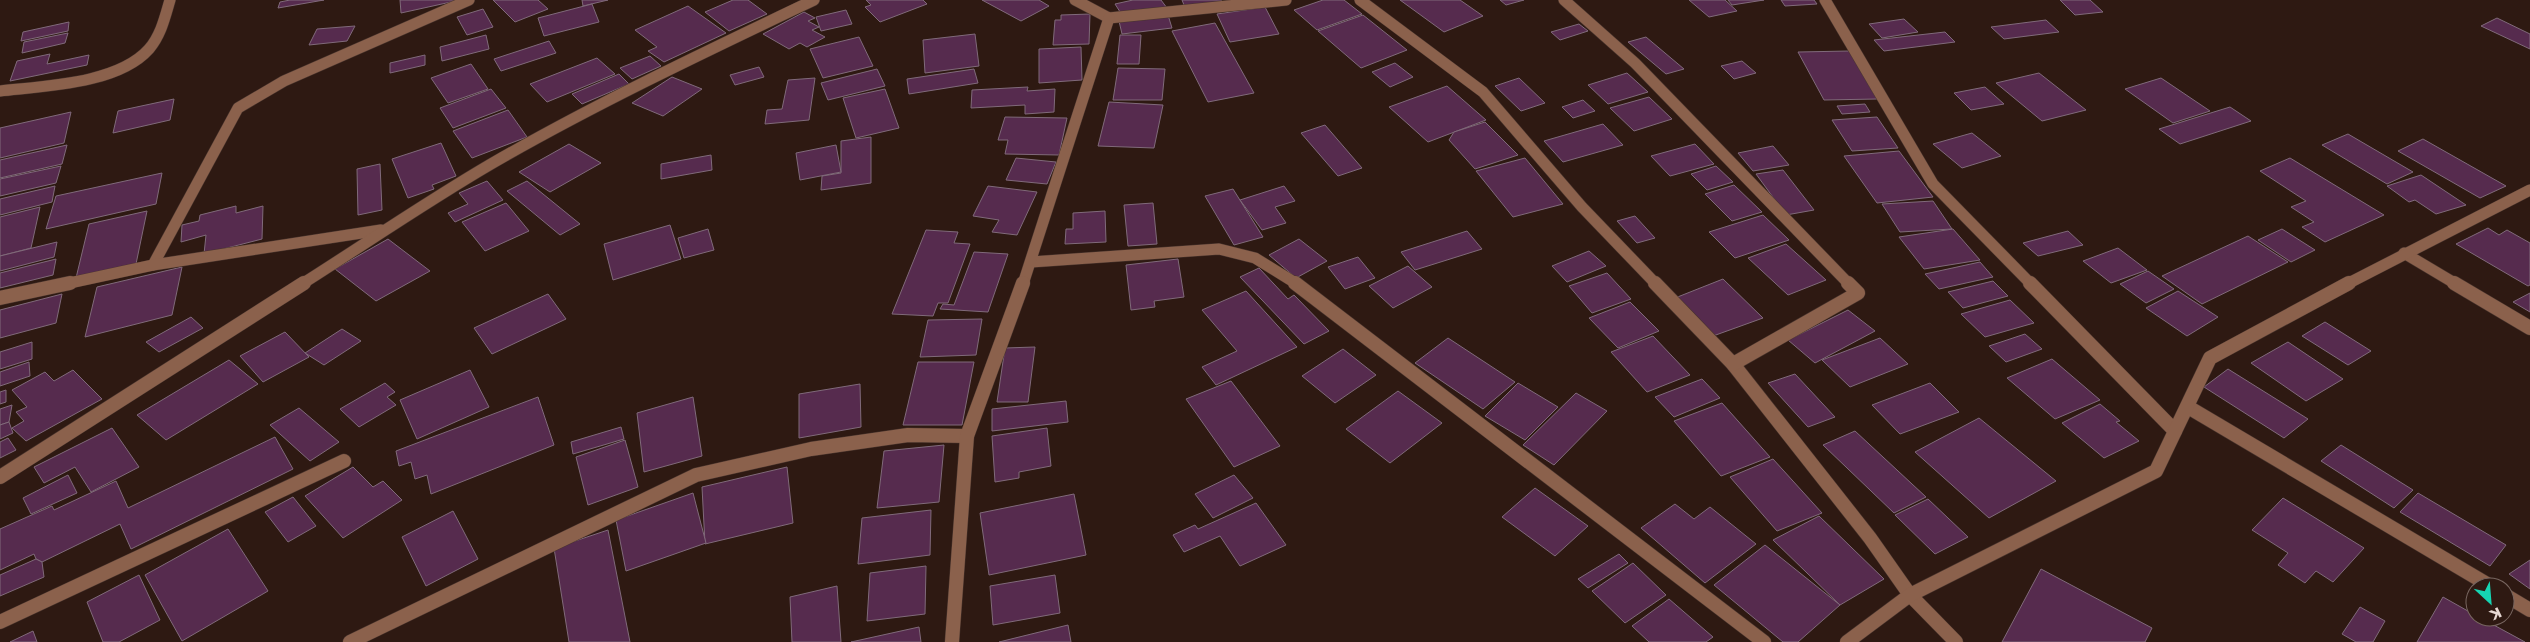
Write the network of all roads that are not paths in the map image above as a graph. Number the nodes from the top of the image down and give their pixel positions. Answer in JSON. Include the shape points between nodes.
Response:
{"nodes":[{"id":1,"x":170,"y":0,"type":"edge"},
{"id":2,"x":469,"y":0,"type":"edge"},
{"id":3,"x":814,"y":0,"type":"edge"},
{"id":4,"x":1075,"y":0,"type":"edge"},
{"id":5,"x":1286,"y":0,"type":"edge"},
{"id":6,"x":1360,"y":0,"type":"edge"},
{"id":7,"x":1564,"y":0,"type":"edge"},
{"id":8,"x":1825,"y":0,"type":"edge"},
{"id":9,"x":1109,"y":18,"type":"junction"},
{"id":10,"x":0,"y":91,"type":"edge"},
{"id":11,"x":2530,"y":190,"type":"edge"},
{"id":12,"x":386,"y":230,"type":"junction"},
{"id":13,"x":2404,"y":253,"type":"junction"},
{"id":14,"x":1031,"y":262,"type":"junction"},
{"id":15,"x":153,"y":265,"type":"junction"},
{"id":16,"x":0,"y":298,"type":"edge"},
{"id":17,"x":2530,"y":328,"type":"edge"},
{"id":18,"x":1733,"y":364,"type":"junction"},
{"id":19,"x":2188,"y":407,"type":"junction"},
{"id":20,"x":2175,"y":431,"type":"junction"},
{"id":21,"x":967,"y":436,"type":"junction"},
{"id":22,"x":344,"y":461,"type":"dead end"},
{"id":23,"x":0,"y":477,"type":"edge"},
{"id":24,"x":2475,"y":577,"type":"edge"},
{"id":25,"x":1910,"y":595,"type":"junction"},
{"id":26,"x":2515,"y":601,"type":"edge"},
{"id":27,"x":2530,"y":610,"type":"edge"},
{"id":28,"x":0,"y":622,"type":"edge"},
{"id":29,"x":350,"y":642,"type":"edge"},
{"id":30,"x":952,"y":642,"type":"edge"},
{"id":31,"x":1764,"y":642,"type":"edge"},
{"id":32,"x":1847,"y":642,"type":"edge"},
{"id":33,"x":1956,"y":642,"type":"edge"}],
"edges":[{"from":1,"to":10,"type":"street","via":[[160,35],[138,60],[102,77]]},
{"from":2,"to":15,"type":"street","via":[[284,81],[238,108]]},
{"from":3,"to":12,"type":"street","via":[[626,91],[439,193]]},
{"from":4,"to":9,"type":"street"},
{"from":5,"to":9,"type":"street"},
{"from":6,"to":18,"type":"street","via":[[1483,92],[1582,207]]},
{"from":7,"to":18,"type":"street","via":[[1635,63],[1858,293]]},
{"from":8,"to":20,"type":"street","via":[[1933,184]]},
{"from":9,"to":14,"type":"street"},
{"from":11,"to":13,"type":"street"},
{"from":12,"to":15,"type":"street"},
{"from":12,"to":23,"type":"street"},
{"from":13,"to":17,"type":"street"},
{"from":13,"to":19,"type":"street","via":[[2210,358]]},
{"from":14,"to":21,"type":"street"},
{"from":14,"to":31,"type":"street","via":[[1219,249],[1254,258],[1285,275]]},
{"from":15,"to":16,"type":"street"},
{"from":18,"to":25,"type":"street","via":[[1870,538]]},
{"from":19,"to":20,"type":"street"},
{"from":19,"to":24,"type":"street"},
{"from":20,"to":25,"type":"street","via":[[2156,471]]},
{"from":21,"to":29,"type":"street","via":[[908,435],[840,444],[696,475]]},
{"from":21,"to":30,"type":"street"},
{"from":22,"to":28,"type":"street"},
{"from":25,"to":32,"type":"street"},
{"from":25,"to":33,"type":"street"},
{"from":26,"to":27,"type":"street"}]}
